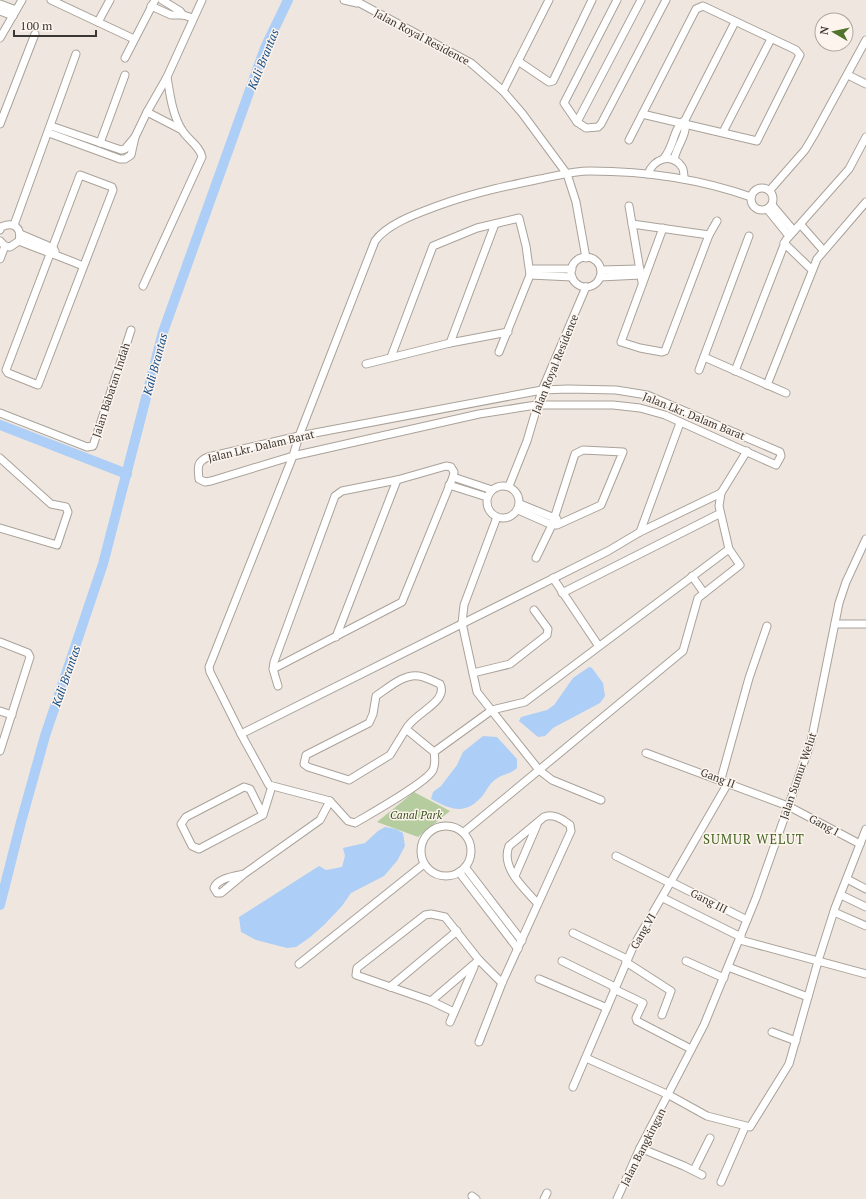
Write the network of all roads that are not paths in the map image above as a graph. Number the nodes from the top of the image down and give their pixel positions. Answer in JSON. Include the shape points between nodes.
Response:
{"nodes":[{"id":1,"x":22,"y":0,"type":"edge"},
{"id":2,"x":51,"y":0,"type":"edge"},
{"id":3,"x":110,"y":0,"type":"edge"},
{"id":4,"x":162,"y":0,"type":"edge"},
{"id":5,"x":202,"y":0,"type":"edge"},
{"id":6,"x":344,"y":0,"type":"edge"},
{"id":7,"x":549,"y":0,"type":"edge"},
{"id":8,"x":592,"y":0,"type":"edge"},
{"id":9,"x":617,"y":0,"type":"edge"},
{"id":10,"x":641,"y":0,"type":"edge"},
{"id":11,"x":666,"y":0,"type":"edge"},
{"id":12,"x":356,"y":1,"type":"edge"},
{"id":13,"x":65,"y":3,"type":"edge"},
{"id":14,"x":153,"y":3,"type":"edge"},
{"id":15,"x":0,"y":4,"type":"edge"},
{"id":16,"x":0,"y":11,"type":"edge"},
{"id":17,"x":14,"y":13,"type":"junction"},
{"id":18,"x":183,"y":15,"type":"junction"},
{"id":19,"x":192,"y":18,"type":"junction"},
{"id":20,"x":98,"y":22,"type":"junction"},
{"id":21,"x":735,"y":22,"type":"junction"},
{"id":22,"x":35,"y":34,"type":"dead end"},
{"id":23,"x":0,"y":38,"type":"edge"},
{"id":24,"x":134,"y":39,"type":"junction"},
{"id":25,"x":771,"y":39,"type":"junction"},
{"id":26,"x":866,"y":40,"type":"edge"},
{"id":27,"x":76,"y":54,"type":"dead end"},
{"id":28,"x":125,"y":58,"type":"dead end"},
{"id":29,"x":518,"y":61,"type":"junction"},
{"id":30,"x":125,"y":75,"type":"dead end"},
{"id":31,"x":848,"y":75,"type":"junction"},
{"id":32,"x":167,"y":76,"type":"junction"},
{"id":33,"x":866,"y":84,"type":"edge"},
{"id":34,"x":503,"y":91,"type":"junction"},
{"id":35,"x":147,"y":112,"type":"junction"},
{"id":36,"x":642,"y":114,"type":"junction"},
{"id":37,"x":577,"y":122,"type":"junction"},
{"id":38,"x":684,"y":123,"type":"junction"},
{"id":39,"x":0,"y":124,"type":"edge"},
{"id":40,"x":50,"y":129,"type":"junction"},
{"id":41,"x":182,"y":130,"type":"junction"},
{"id":42,"x":723,"y":132,"type":"junction"},
{"id":43,"x":137,"y":133,"type":"junction"},
{"id":44,"x":866,"y":137,"type":"edge"},
{"id":45,"x":629,"y":140,"type":"dead end"},
{"id":46,"x":100,"y":143,"type":"junction"},
{"id":47,"x":664,"y":158,"type":"junction"},
{"id":48,"x":674,"y":160,"type":"junction"},
{"id":49,"x":567,"y":174,"type":"junction"},
{"id":50,"x":648,"y":174,"type":"junction"},
{"id":51,"x":684,"y":179,"type":"junction"},
{"id":52,"x":770,"y":190,"type":"junction"},
{"id":53,"x":751,"y":197,"type":"junction"},
{"id":54,"x":866,"y":202,"type":"edge"},
{"id":55,"x":629,"y":206,"type":"dead end"},
{"id":56,"x":770,"y":207,"type":"junction"},
{"id":57,"x":717,"y":221,"type":"dead end"},
{"id":58,"x":495,"y":224,"type":"junction"},
{"id":59,"x":632,"y":224,"type":"junction"},
{"id":60,"x":14,"y":225,"type":"junction"},
{"id":61,"x":800,"y":225,"type":"junction"},
{"id":62,"x":0,"y":228,"type":"edge"},
{"id":63,"x":663,"y":228,"type":"junction"},
{"id":64,"x":791,"y":234,"type":"junction"},
{"id":65,"x":709,"y":235,"type":"junction"},
{"id":66,"x":749,"y":236,"type":"dead end"},
{"id":67,"x":20,"y":238,"type":"junction"},
{"id":68,"x":3,"y":244,"type":"edge"},
{"id":69,"x":784,"y":244,"type":"junction"},
{"id":70,"x":823,"y":250,"type":"junction"},
{"id":71,"x":54,"y":252,"type":"junction"},
{"id":72,"x":586,"y":258,"type":"junction"},
{"id":73,"x":0,"y":259,"type":"edge"},
{"id":74,"x":83,"y":266,"type":"junction"},
{"id":75,"x":811,"y":269,"type":"junction"},
{"id":76,"x":530,"y":272,"type":"junction"},
{"id":77,"x":640,"y":272,"type":"junction"},
{"id":78,"x":572,"y":273,"type":"junction"},
{"id":79,"x":600,"y":274,"type":"junction"},
{"id":80,"x":642,"y":284,"type":"junction"},
{"id":81,"x":143,"y":286,"type":"dead end"},
{"id":82,"x":586,"y":287,"type":"junction"},
{"id":83,"x":131,"y":330,"type":"dead end"},
{"id":84,"x":508,"y":332,"type":"junction"},
{"id":85,"x":450,"y":343,"type":"junction"},
{"id":86,"x":500,"y":352,"type":"dead end"},
{"id":87,"x":391,"y":357,"type":"junction"},
{"id":88,"x":704,"y":357,"type":"junction"},
{"id":89,"x":366,"y":364,"type":"dead end"},
{"id":90,"x":699,"y":370,"type":"dead end"},
{"id":91,"x":735,"y":371,"type":"junction"},
{"id":92,"x":767,"y":385,"type":"junction"},
{"id":93,"x":542,"y":390,"type":"junction"},
{"id":94,"x":786,"y":393,"type":"dead end"},
{"id":95,"x":536,"y":405,"type":"junction"},
{"id":96,"x":0,"y":413,"type":"edge"},
{"id":97,"x":680,"y":423,"type":"junction"},
{"id":98,"x":299,"y":436,"type":"junction"},
{"id":99,"x":747,"y":451,"type":"junction"},
{"id":100,"x":293,"y":456,"type":"junction"},
{"id":101,"x":0,"y":458,"type":"edge"},
{"id":102,"x":453,"y":477,"type":"junction"},
{"id":103,"x":397,"y":480,"type":"junction"},
{"id":104,"x":449,"y":485,"type":"junction"},
{"id":105,"x":509,"y":486,"type":"junction"},
{"id":106,"x":492,"y":490,"type":"junction"},
{"id":107,"x":721,"y":493,"type":"junction"},
{"id":108,"x":487,"y":497,"type":"junction"},
{"id":109,"x":519,"y":507,"type":"junction"},
{"id":110,"x":719,"y":514,"type":"junction"},
{"id":111,"x":496,"y":517,"type":"junction"},
{"id":112,"x":555,"y":517,"type":"junction"},
{"id":113,"x":562,"y":523,"type":"junction"},
{"id":114,"x":552,"y":525,"type":"junction"},
{"id":115,"x":0,"y":528,"type":"edge"},
{"id":116,"x":640,"y":532,"type":"junction"},
{"id":117,"x":866,"y":539,"type":"edge"},
{"id":118,"x":729,"y":549,"type":"junction"},
{"id":119,"x":536,"y":558,"type":"dead end"},
{"id":120,"x":692,"y":576,"type":"junction"},
{"id":121,"x":553,"y":578,"type":"junction"},
{"id":122,"x":704,"y":593,"type":"junction"},
{"id":123,"x":562,"y":594,"type":"junction"},
{"id":124,"x":534,"y":610,"type":"dead end"},
{"id":125,"x":462,"y":623,"type":"junction"},
{"id":126,"x":835,"y":624,"type":"junction"},
{"id":127,"x":866,"y":624,"type":"edge"},
{"id":128,"x":767,"y":626,"type":"dead end"},
{"id":129,"x":336,"y":637,"type":"junction"},
{"id":130,"x":0,"y":642,"type":"edge"},
{"id":131,"x":598,"y":645,"type":"junction"},
{"id":132,"x":273,"y":669,"type":"junction"},
{"id":133,"x":473,"y":673,"type":"junction"},
{"id":134,"x":278,"y":686,"type":"dead end"},
{"id":135,"x":492,"y":710,"type":"junction"},
{"id":136,"x":0,"y":711,"type":"edge"},
{"id":137,"x":12,"y":715,"type":"junction"},
{"id":138,"x":406,"y":728,"type":"junction"},
{"id":139,"x":241,"y":734,"type":"junction"},
{"id":140,"x":0,"y":751,"type":"edge"},
{"id":141,"x":434,"y":752,"type":"junction"},
{"id":142,"x":646,"y":752,"type":"dead end"},
{"id":143,"x":539,"y":770,"type":"junction"},
{"id":144,"x":721,"y":779,"type":"junction"},
{"id":145,"x":728,"y":782,"type":"junction"},
{"id":146,"x":272,"y":786,"type":"junction"},
{"id":147,"x":600,"y":800,"type":"dead end"},
{"id":148,"x":330,"y":802,"type":"junction"},
{"id":149,"x":788,"y":806,"type":"junction"},
{"id":150,"x":263,"y":815,"type":"junction"},
{"id":151,"x":538,"y":823,"type":"junction"},
{"id":152,"x":866,"y":829,"type":"edge"},
{"id":153,"x":464,"y":832,"type":"junction"},
{"id":154,"x":860,"y":844,"type":"junction"},
{"id":155,"x":616,"y":856,"type":"dead end"},
{"id":156,"x":424,"y":864,"type":"junction"},
{"id":157,"x":465,"y":867,"type":"junction"},
{"id":158,"x":459,"y":872,"type":"junction"},
{"id":159,"x":244,"y":874,"type":"dead end"},
{"id":160,"x":515,"y":876,"type":"junction"},
{"id":161,"x":847,"y":879,"type":"junction"},
{"id":162,"x":671,"y":882,"type":"junction"},
{"id":163,"x":866,"y":889,"type":"edge"},
{"id":164,"x":840,"y":895,"type":"junction"},
{"id":165,"x":663,"y":898,"type":"junction"},
{"id":166,"x":538,"y":904,"type":"junction"},
{"id":167,"x":866,"y":907,"type":"edge"},
{"id":168,"x":834,"y":912,"type":"junction"},
{"id":169,"x":747,"y":920,"type":"junction"},
{"id":170,"x":866,"y":926,"type":"edge"},
{"id":171,"x":457,"y":931,"type":"junction"},
{"id":172,"x":573,"y":933,"type":"dead end"},
{"id":173,"x":740,"y":939,"type":"junction"},
{"id":174,"x":522,"y":941,"type":"junction"},
{"id":175,"x":518,"y":949,"type":"junction"},
{"id":176,"x":686,"y":960,"type":"dead end"},
{"id":177,"x":562,"y":961,"type":"dead end"},
{"id":178,"x":627,"y":961,"type":"junction"},
{"id":179,"x":817,"y":962,"type":"junction"},
{"id":180,"x":477,"y":963,"type":"junction"},
{"id":181,"x":299,"y":964,"type":"dead end"},
{"id":182,"x":728,"y":967,"type":"junction"},
{"id":183,"x":866,"y":974,"type":"edge"},
{"id":184,"x":724,"y":978,"type":"junction"},
{"id":185,"x":539,"y":979,"type":"dead end"},
{"id":186,"x":502,"y":983,"type":"junction"},
{"id":187,"x":390,"y":987,"type":"junction"},
{"id":188,"x":615,"y":988,"type":"junction"},
{"id":189,"x":808,"y":997,"type":"junction"},
{"id":190,"x":431,"y":1001,"type":"junction"},
{"id":191,"x":607,"y":1008,"type":"junction"},
{"id":192,"x":454,"y":1012,"type":"junction"},
{"id":193,"x":662,"y":1015,"type":"dead end"},
{"id":194,"x":450,"y":1022,"type":"dead end"},
{"id":195,"x":772,"y":1032,"type":"dead end"},
{"id":196,"x":796,"y":1041,"type":"junction"},
{"id":197,"x":479,"y":1042,"type":"dead end"},
{"id":198,"x":691,"y":1049,"type":"junction"},
{"id":199,"x":586,"y":1058,"type":"junction"},
{"id":200,"x":573,"y":1087,"type":"dead end"},
{"id":201,"x":669,"y":1095,"type":"junction"},
{"id":202,"x":745,"y":1127,"type":"junction"},
{"id":203,"x":710,"y":1138,"type":"dead end"},
{"id":204,"x":640,"y":1148,"type":"junction"},
{"id":205,"x":694,"y":1170,"type":"junction"},
{"id":206,"x":702,"y":1175,"type":"dead end"},
{"id":207,"x":721,"y":1182,"type":"dead end"},
{"id":208,"x":617,"y":1199,"type":"edge"}],
"edges":[{"from":1,"to":17,"type":"street"},
{"from":2,"to":13,"type":"street"},
{"from":3,"to":20,"type":"street"},
{"from":4,"to":18,"type":"street"},
{"from":5,"to":19,"type":"street"},
{"from":6,"to":12,"type":"street","name":"Jalan Royal Residence"},
{"from":7,"to":29,"type":"street"},
{"from":8,"to":29,"type":"street","via":[[553,81],[549,82]]},
{"from":9,"to":37,"type":"street","via":[[564,103]]},
{"from":10,"to":37,"type":"street"},
{"from":11,"to":37,"type":"street","via":[[601,124],[598,127],[586,128]]},
{"from":12,"to":34,"type":"street","name":"Jalan Royal Residence","via":[[448,49],[470,63]]},
{"from":13,"to":20,"type":"street"},
{"from":14,"to":18,"type":"street","via":[[171,15]]},
{"from":14,"to":24,"type":"street"},
{"from":15,"to":17,"type":"street"},
{"from":16,"to":17,"type":"street"},
{"from":17,"to":23,"type":"street"},
{"from":18,"to":19,"type":"street"},
{"from":19,"to":32,"type":"street"},
{"from":20,"to":24,"type":"street"},
{"from":21,"to":25,"type":"street"},
{"from":21,"to":36,"type":"street","via":[[703,6],[696,9]]},
{"from":21,"to":38,"type":"street"},
{"from":22,"to":39,"type":"street"},
{"from":24,"to":28,"type":"street"},
{"from":25,"to":42,"type":"street"},
{"from":25,"to":42,"type":"street","via":[[796,50],[800,55],[766,125],[757,141]]},
{"from":26,"to":31,"type":"street"},
{"from":27,"to":40,"type":"street"},
{"from":29,"to":34,"type":"street"},
{"from":30,"to":46,"type":"street"},
{"from":31,"to":33,"type":"street"},
{"from":31,"to":52,"type":"street","via":[[805,150]]},
{"from":32,"to":35,"type":"street"},
{"from":32,"to":41,"type":"street","via":[[173,108]]},
{"from":34,"to":49,"type":"street","name":"Jalan Royal Residence"},
{"from":35,"to":41,"type":"street"},
{"from":35,"to":43,"type":"street"},
{"from":36,"to":38,"type":"street"},
{"from":36,"to":45,"type":"street"},
{"from":38,"to":42,"type":"street"},
{"from":38,"to":47,"type":"street"},
{"from":38,"to":48,"type":"street"},
{"from":40,"to":43,"type":"street","via":[[125,160],[131,155]]},
{"from":40,"to":46,"type":"street"},
{"from":40,"to":60,"type":"street"},
{"from":41,"to":81,"type":"street","via":[[200,152],[201,159]]},
{"from":43,"to":46,"type":"street","via":[[124,150]]},
{"from":44,"to":61,"type":"street","via":[[849,169]]},
{"from":47,"to":48,"type":"street"},
{"from":47,"to":50,"type":"street","via":[[651,167]]},
{"from":48,"to":51,"type":"street","via":[[682,168]]},
{"from":49,"to":50,"type":"street","via":[[589,171]]},
{"from":49,"to":72,"type":"street","name":"Jalan Royal Residence","via":[[576,202]]},
{"from":49,"to":98,"type":"street","via":[[464,196],[381,234],[375,241]]},
{"from":50,"to":51,"type":"street"},
{"from":51,"to":53,"type":"street"},
{"from":52,"to":53,"type":"street","via":[[757,189]]},
{"from":52,"to":56,"type":"street","via":[[774,197]]},
{"from":53,"to":56,"type":"street","via":[[755,208],[764,211]]},
{"from":54,"to":70,"type":"street"},
{"from":55,"to":59,"type":"street"},
{"from":56,"to":64,"type":"street"},
{"from":57,"to":65,"type":"street"},
{"from":58,"to":76,"type":"street","via":[[516,218],[520,220]]},
{"from":58,"to":85,"type":"street"},
{"from":58,"to":87,"type":"street","via":[[470,231],[431,248]]},
{"from":59,"to":63,"type":"street"},
{"from":59,"to":77,"type":"street"},
{"from":60,"to":62,"type":"street","via":[[8,224]]},
{"from":60,"to":67,"type":"street","via":[[19,229]]},
{"from":61,"to":64,"type":"street"},
{"from":61,"to":70,"type":"street"},
{"from":63,"to":65,"type":"street"},
{"from":63,"to":80,"type":"street"},
{"from":64,"to":69,"type":"street"},
{"from":65,"to":80,"type":"street","via":[[663,352],[621,342]]},
{"from":66,"to":88,"type":"street"},
{"from":67,"to":68,"type":"street","via":[[16,245]]},
{"from":67,"to":71,"type":"street"},
{"from":68,"to":73,"type":"street"},
{"from":69,"to":75,"type":"street"},
{"from":69,"to":91,"type":"street"},
{"from":70,"to":75,"type":"street"},
{"from":71,"to":74,"type":"street"},
{"from":71,"to":74,"type":"street","via":[[80,175],[112,186],[113,190]]},
{"from":71,"to":74,"type":"street","via":[[6,370],[8,373],[38,385]]},
{"from":72,"to":78,"type":"street","via":[[577,261]]},
{"from":72,"to":79,"type":"street","via":[[596,261]]},
{"from":75,"to":92,"type":"street"},
{"from":76,"to":78,"type":"street"},
{"from":76,"to":84,"type":"street"},
{"from":77,"to":79,"type":"street"},
{"from":77,"to":80,"type":"street"},
{"from":78,"to":82,"type":"street","via":[[575,282]]},
{"from":79,"to":82,"type":"street","via":[[592,286]]},
{"from":82,"to":93,"type":"street","name":"Jalan Royal Residence"},
{"from":83,"to":96,"type":"street","name":"Jalan Babatan Indah","via":[[94,446],[87,447]]},
{"from":84,"to":85,"type":"street"},
{"from":84,"to":86,"type":"street"},
{"from":85,"to":87,"type":"street"},
{"from":87,"to":89,"type":"street"},
{"from":88,"to":90,"type":"street"},
{"from":88,"to":91,"type":"street"},
{"from":91,"to":92,"type":"street"},
{"from":92,"to":94,"type":"street"},
{"from":93,"to":95,"type":"street","name":"Jalan Royal Residence"},
{"from":93,"to":98,"type":"street","name":"Jalan Lkr. Dalam Barat"},
{"from":93,"to":99,"type":"street","name":"Jalan Lkr. Dalam Barat","via":[[616,390],[647,395],[780,452],[781,456],[776,465]]},
{"from":95,"to":97,"type":"street","name":"Jalan Lkr. Dalam Barat","via":[[614,405],[640,408],[665,415]]},
{"from":95,"to":100,"type":"street","name":"Jalan Lkr. Dalam Barat","via":[[479,414]]},
{"from":95,"to":105,"type":"street","name":"Jalan Royal Residence"},
{"from":97,"to":99,"type":"street","name":"Jalan Lkr. Dalam Barat"},
{"from":97,"to":116,"type":"street"},
{"from":98,"to":100,"type":"street"},
{"from":98,"to":100,"type":"street","name":"Jalan Lkr. Dalam Barat","via":[[204,458],[198,465],[199,479],[211,481]]},
{"from":99,"to":107,"type":"street"},
{"from":100,"to":139,"type":"street","via":[[209,670]]},
{"from":101,"to":115,"type":"street","via":[[52,504],[66,507],[68,512],[57,545]]},
{"from":102,"to":103,"type":"street","via":[[451,467],[446,466]]},
{"from":102,"to":104,"type":"street"},
{"from":102,"to":106,"type":"street"},
{"from":103,"to":129,"type":"street"},
{"from":103,"to":132,"type":"street","via":[[342,490],[335,496]]},
{"from":104,"to":108,"type":"street"},
{"from":104,"to":129,"type":"street","via":[[402,602]]},
{"from":105,"to":106,"type":"street","via":[[497,486]]},
{"from":105,"to":109,"type":"street","via":[[519,496]]},
{"from":106,"to":108,"type":"street"},
{"from":107,"to":110,"type":"street"},
{"from":107,"to":116,"type":"street"},
{"from":108,"to":111,"type":"street","via":[[488,509]]},
{"from":109,"to":111,"type":"street","via":[[508,517]]},
{"from":109,"to":112,"type":"street"},
{"from":109,"to":114,"type":"street"},
{"from":110,"to":118,"type":"street"},
{"from":110,"to":123,"type":"street"},
{"from":111,"to":125,"type":"street","via":[[464,605]]},
{"from":112,"to":113,"type":"street"},
{"from":112,"to":113,"type":"street","via":[[575,454],[583,450],[623,452],[603,503]]},
{"from":112,"to":114,"type":"street"},
{"from":113,"to":114,"type":"street"},
{"from":114,"to":119,"type":"street"},
{"from":116,"to":121,"type":"street"},
{"from":117,"to":126,"type":"street","name":"Jalan Sumur Welut","via":[[846,582]]},
{"from":118,"to":120,"type":"street"},
{"from":118,"to":122,"type":"street","via":[[740,565]]},
{"from":120,"to":122,"type":"street"},
{"from":120,"to":131,"type":"street"},
{"from":121,"to":123,"type":"street"},
{"from":121,"to":125,"type":"street"},
{"from":122,"to":143,"type":"street","via":[[697,600],[683,651]]},
{"from":123,"to":131,"type":"street"},
{"from":124,"to":133,"type":"street","via":[[548,629],[547,635],[510,664]]},
{"from":125,"to":133,"type":"street"},
{"from":125,"to":139,"type":"street"},
{"from":126,"to":127,"type":"street"},
{"from":126,"to":149,"type":"street","name":"Jalan Sumur Welut","via":[[811,742]]},
{"from":128,"to":144,"type":"street","via":[[747,685]]},
{"from":129,"to":132,"type":"street"},
{"from":130,"to":137,"type":"street","via":[[28,653],[30,657]]},
{"from":131,"to":135,"type":"street","via":[[525,702]]},
{"from":132,"to":134,"type":"street"},
{"from":133,"to":135,"type":"street","via":[[477,692]]},
{"from":135,"to":141,"type":"street"},
{"from":135,"to":143,"type":"street"},
{"from":136,"to":137,"type":"street"},
{"from":137,"to":140,"type":"street"},
{"from":138,"to":138,"type":"street","via":[[409,722],[438,700],[443,690],[440,684],[419,676],[392,684],[376,696],[374,714],[369,723],[306,755],[304,764],[349,780],[390,755]]},
{"from":138,"to":141,"type":"street"},
{"from":139,"to":146,"type":"street","via":[[265,781]]},
{"from":141,"to":148,"type":"street","via":[[433,769],[429,776],[356,823],[348,821]]},
{"from":142,"to":144,"type":"street","name":"Gang II"},
{"from":143,"to":147,"type":"street","via":[[552,780]]},
{"from":143,"to":153,"type":"street"},
{"from":144,"to":145,"type":"street","name":"Gang II"},
{"from":145,"to":149,"type":"street","name":"Gang II"},
{"from":145,"to":162,"type":"street","name":"Gang VI"},
{"from":146,"to":148,"type":"street"},
{"from":146,"to":150,"type":"street"},
{"from":148,"to":159,"type":"street","via":[[320,820]]},
{"from":149,"to":154,"type":"street","name":"Gang I"},
{"from":149,"to":169,"type":"street","name":"Jalan Sumur Welut"},
{"from":150,"to":150,"type":"street","via":[[250,789],[244,787],[186,817],[181,824],[192,846],[199,849]]},
{"from":151,"to":160,"type":"street"},
{"from":151,"to":160,"type":"street","via":[[509,846],[508,862]]},
{"from":151,"to":166,"type":"street","via":[[548,815],[566,822],[572,828]]},
{"from":152,"to":154,"type":"street"},
{"from":153,"to":156,"type":"street","via":[[447,825],[430,830],[421,846]]},
{"from":153,"to":157,"type":"street","via":[[471,849],[470,859]]},
{"from":154,"to":161,"type":"street"},
{"from":155,"to":162,"type":"street","name":"Gang III"},
{"from":156,"to":158,"type":"street","via":[[436,874],[448,876]]},
{"from":156,"to":181,"type":"street"},
{"from":157,"to":158,"type":"street"},
{"from":157,"to":174,"type":"street"},
{"from":158,"to":175,"type":"street"},
{"from":160,"to":166,"type":"street"},
{"from":161,"to":163,"type":"street"},
{"from":161,"to":164,"type":"street"},
{"from":162,"to":165,"type":"street","name":"Gang VI"},
{"from":162,"to":169,"type":"street","name":"Gang III"},
{"from":164,"to":167,"type":"street"},
{"from":164,"to":168,"type":"street"},
{"from":165,"to":173,"type":"street"},
{"from":165,"to":178,"type":"street","name":"Gang VI"},
{"from":166,"to":174,"type":"street"},
{"from":168,"to":170,"type":"street"},
{"from":168,"to":179,"type":"street"},
{"from":169,"to":173,"type":"street","name":"Jalan Sumur Welut"},
{"from":171,"to":180,"type":"street"},
{"from":171,"to":187,"type":"street"},
{"from":171,"to":187,"type":"street","via":[[445,918],[432,914],[425,915],[357,968],[356,975]]},
{"from":172,"to":178,"type":"street"},
{"from":173,"to":179,"type":"street"},
{"from":173,"to":182,"type":"street","name":"Jalan Sumur Welut"},
{"from":174,"to":175,"type":"street"},
{"from":175,"to":186,"type":"street"},
{"from":176,"to":184,"type":"street"},
{"from":177,"to":188,"type":"street"},
{"from":178,"to":188,"type":"street","name":"Gang VI"},
{"from":178,"to":193,"type":"street","via":[[671,991]]},
{"from":179,"to":183,"type":"street"},
{"from":179,"to":189,"type":"street"},
{"from":180,"to":186,"type":"street"},
{"from":180,"to":190,"type":"street"},
{"from":180,"to":192,"type":"street"},
{"from":182,"to":184,"type":"street","name":"Jalan Sumur Welut"},
{"from":182,"to":189,"type":"street"},
{"from":184,"to":198,"type":"street","name":"Jalan Sumur Welut"},
{"from":185,"to":191,"type":"street"},
{"from":186,"to":197,"type":"street"},
{"from":187,"to":190,"type":"street"},
{"from":188,"to":191,"type":"street","name":"Gang VI"},
{"from":188,"to":198,"type":"street","via":[[643,1003],[637,1021]]},
{"from":189,"to":196,"type":"street"},
{"from":190,"to":192,"type":"street"},
{"from":191,"to":199,"type":"street","name":"Gang VI"},
{"from":192,"to":194,"type":"street"},
{"from":195,"to":196,"type":"street"},
{"from":196,"to":202,"type":"street","via":[[789,1064],[750,1127]]},
{"from":198,"to":201,"type":"street","name":"Jalan Sumur Welut"},
{"from":199,"to":200,"type":"street","name":"Gang VI"},
{"from":199,"to":201,"type":"street"},
{"from":201,"to":202,"type":"street","via":[[707,1116]]},
{"from":201,"to":204,"type":"street","name":"Jalan Bangkingan"},
{"from":202,"to":207,"type":"street"},
{"from":203,"to":205,"type":"street"},
{"from":204,"to":205,"type":"street"},
{"from":204,"to":208,"type":"street","name":"Jalan Bangkingan"},
{"from":205,"to":206,"type":"street"}]}
